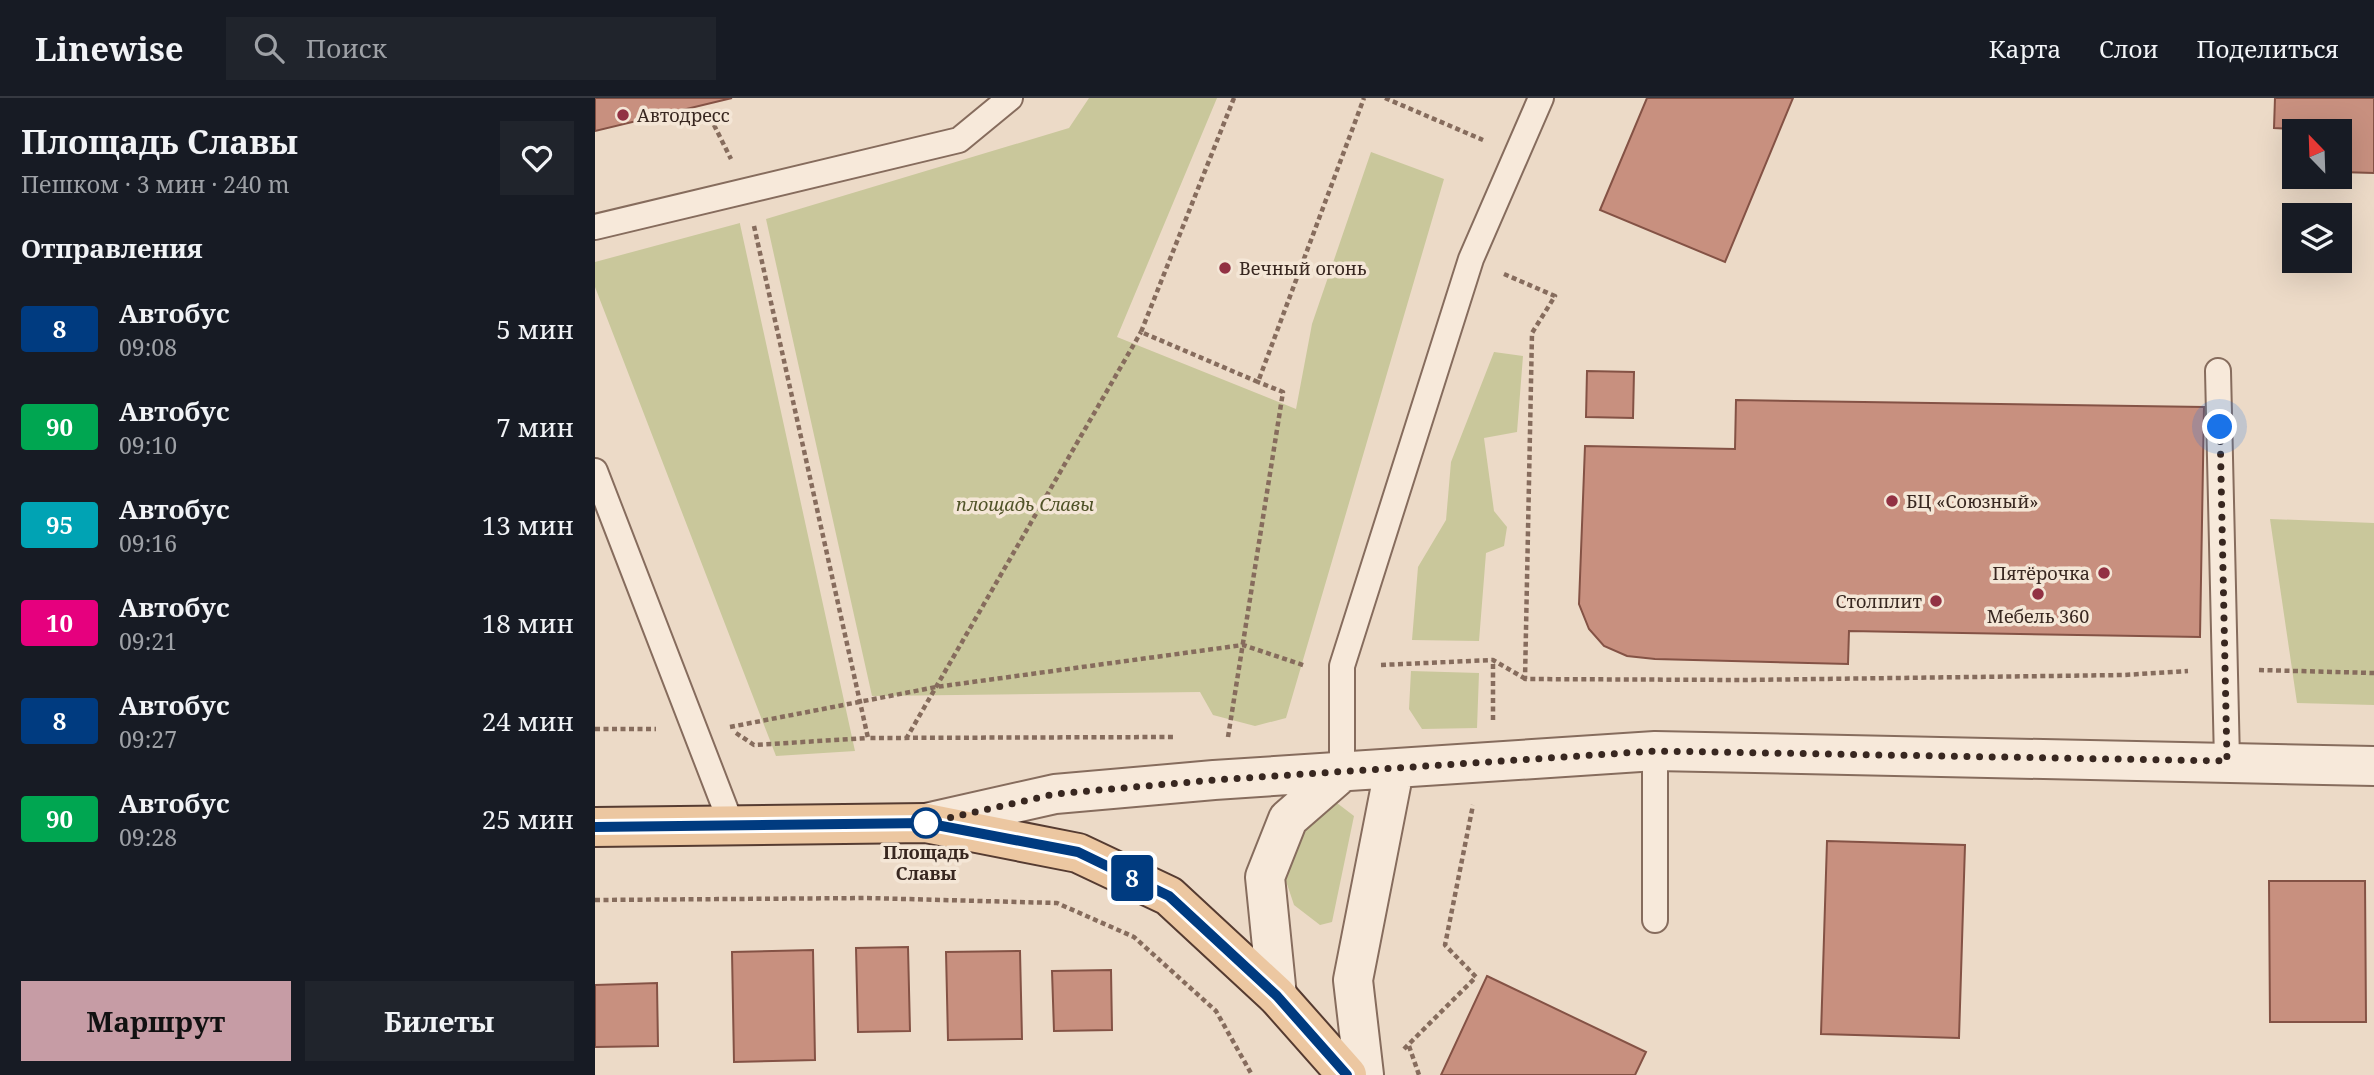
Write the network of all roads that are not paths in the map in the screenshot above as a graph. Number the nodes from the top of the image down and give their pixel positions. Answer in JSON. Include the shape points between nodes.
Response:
{"nodes":[{"id":1,"x":1010,"y":98,"type":"edge"},
{"id":2,"x":1541,"y":98,"type":"edge"},
{"id":3,"x":595,"y":226,"type":"edge"},
{"id":4,"x":2218,"y":371,"type":"dead end"},
{"id":5,"x":595,"y":471,"type":"edge"},
{"id":6,"x":1655,"y":751,"type":"junction"},
{"id":7,"x":2227,"y":761,"type":"junction"},
{"id":8,"x":2374,"y":766,"type":"edge"},
{"id":9,"x":1394,"y":770,"type":"junction"},
{"id":10,"x":1342,"y":772,"type":"junction"},
{"id":11,"x":926,"y":823,"type":"junction"},
{"id":12,"x":731,"y":826,"type":"junction"},
{"id":13,"x":595,"y":827,"type":"edge"},
{"id":14,"x":1655,"y":920,"type":"dead end"},
{"id":15,"x":1277,"y":996,"type":"junction"},
{"id":16,"x":1358,"y":1072,"type":"edge"}],
"edges":[{"from":1,"to":3,"type":"lane","via":[[959,140]]},
{"from":2,"to":10,"type":"lane","via":[[1471,259],[1342,666]]},
{"from":4,"to":7,"type":"lane"},
{"from":5,"to":12,"type":"lane"},
{"from":6,"to":7,"type":"street"},
{"from":6,"to":9,"type":"street"},
{"from":6,"to":14,"type":"lane"},
{"from":7,"to":8,"type":"street"},
{"from":9,"to":10,"type":"street"},
{"from":9,"to":16,"type":"street","via":[[1353,980]]},
{"from":10,"to":11,"type":"street","via":[[1055,794]]},
{"from":10,"to":15,"type":"street","via":[[1287,819],[1265,877]]},
{"from":11,"to":12,"type":"main road"},
{"from":11,"to":15,"type":"main road","via":[[1078,852],[1169,896]]},
{"from":12,"to":13,"type":"main road"},
{"from":15,"to":16,"type":"main road"}]}
